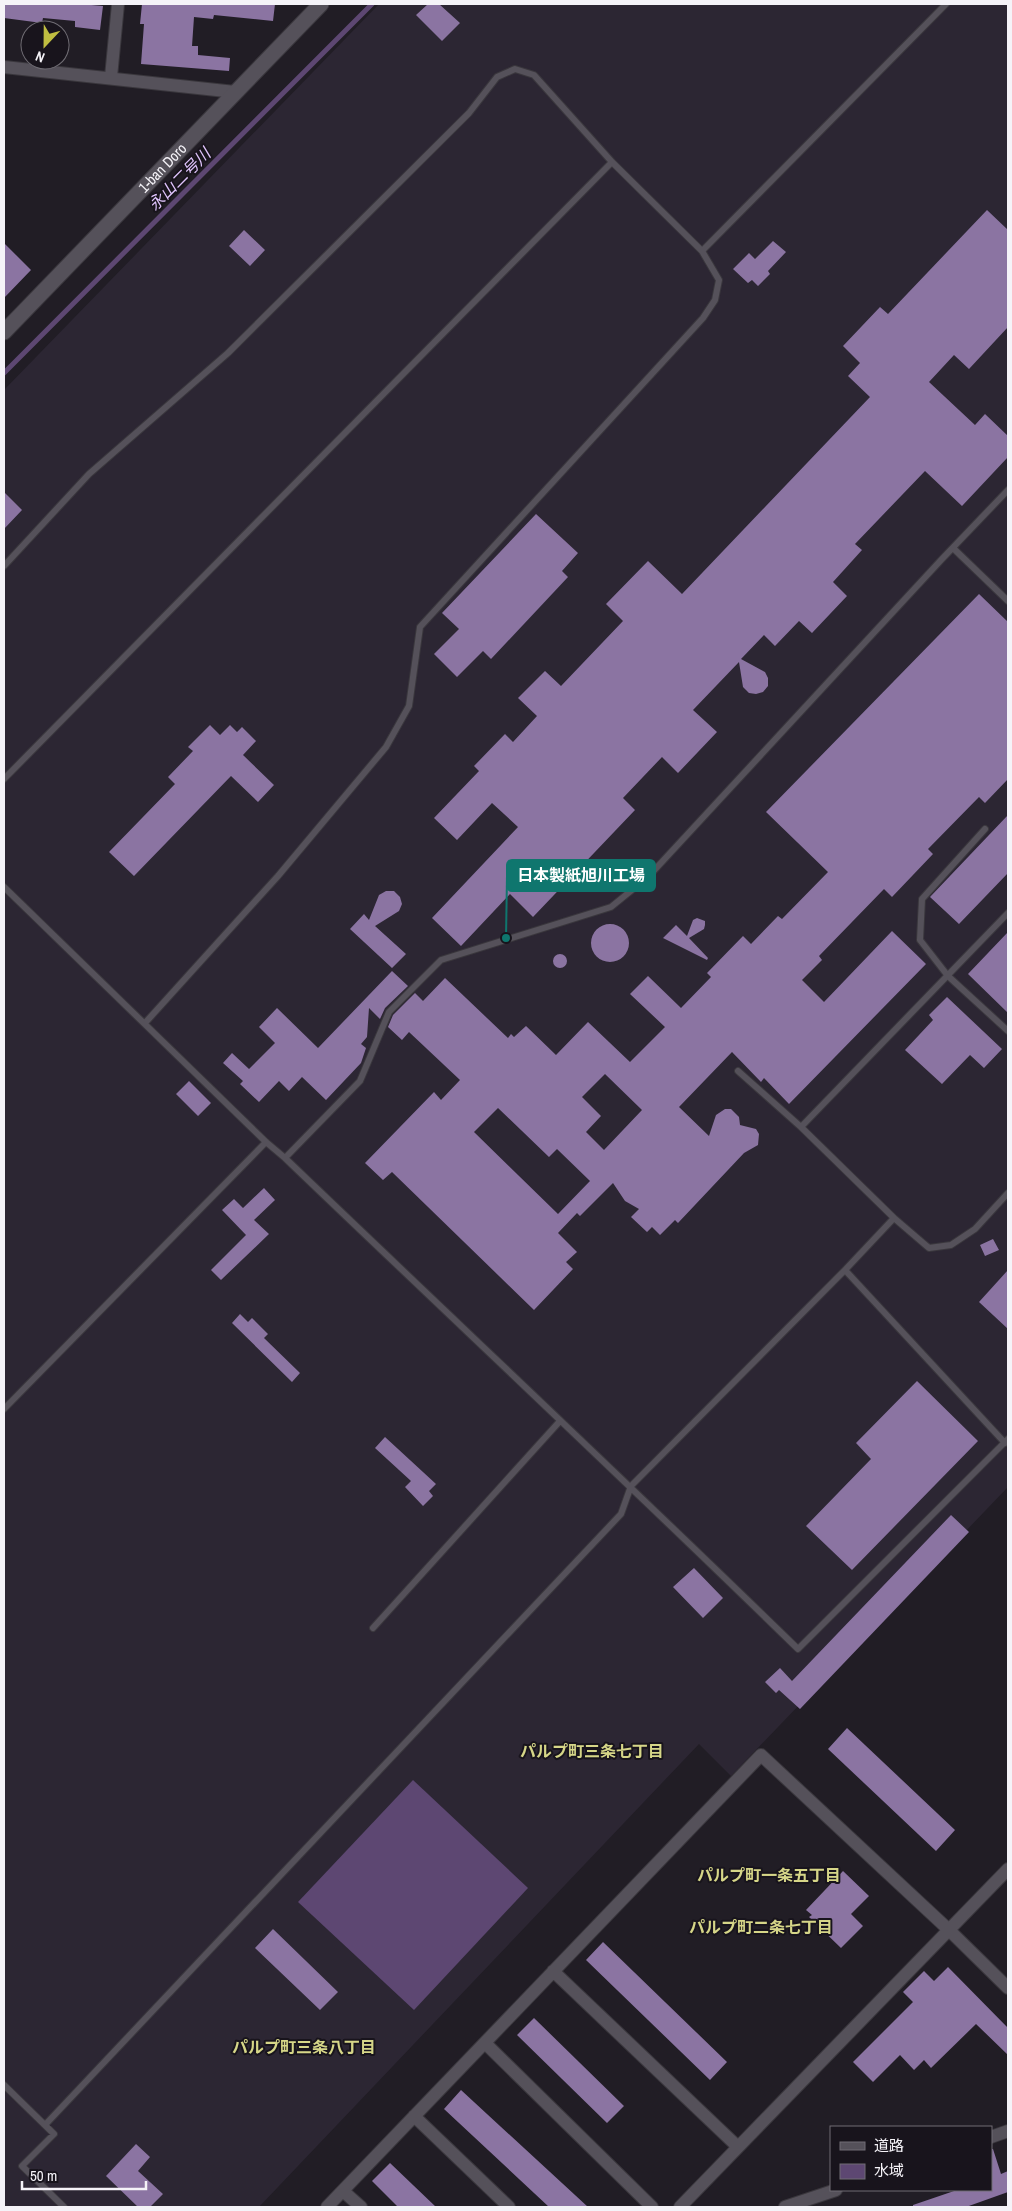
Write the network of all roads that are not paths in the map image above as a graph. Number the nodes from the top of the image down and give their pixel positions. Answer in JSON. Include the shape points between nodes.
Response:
{"nodes":[{"id":1,"x":118,"y":4,"type":"edge"},
{"id":2,"x":321,"y":4,"type":"edge"},
{"id":3,"x":946,"y":4,"type":"edge"},
{"id":4,"x":4,"y":67,"type":"edge"},
{"id":5,"x":111,"y":77,"type":"junction"},
{"id":6,"x":235,"y":92,"type":"junction"},
{"id":7,"x":612,"y":162,"type":"junction"},
{"id":8,"x":702,"y":251,"type":"junction"},
{"id":9,"x":4,"y":332,"type":"edge"},
{"id":10,"x":1008,"y":490,"type":"edge"},
{"id":11,"x":953,"y":548,"type":"junction"},
{"id":12,"x":4,"y":566,"type":"edge"},
{"id":13,"x":1008,"y":601,"type":"edge"},
{"id":14,"x":4,"y":779,"type":"edge"},
{"id":15,"x":985,"y":830,"type":"dead end"},
{"id":16,"x":4,"y":887,"type":"edge"},
{"id":17,"x":1008,"y":913,"type":"edge"},
{"id":18,"x":948,"y":976,"type":"junction"},
{"id":19,"x":145,"y":1023,"type":"junction"},
{"id":20,"x":1008,"y":1031,"type":"edge"},
{"id":21,"x":738,"y":1071,"type":"dead end"},
{"id":22,"x":800,"y":1127,"type":"junction"},
{"id":23,"x":266,"y":1142,"type":"junction"},
{"id":24,"x":286,"y":1158,"type":"junction"},
{"id":25,"x":1008,"y":1193,"type":"edge"},
{"id":26,"x":894,"y":1218,"type":"junction"},
{"id":27,"x":845,"y":1270,"type":"junction"},
{"id":28,"x":4,"y":1409,"type":"edge"},
{"id":29,"x":560,"y":1422,"type":"junction"},
{"id":30,"x":1007,"y":1441,"type":"edge"},
{"id":31,"x":631,"y":1486,"type":"junction"},
{"id":32,"x":373,"y":1628,"type":"dead end"},
{"id":33,"x":1008,"y":1869,"type":"edge"},
{"id":34,"x":950,"y":1930,"type":"junction"},
{"id":35,"x":553,"y":1971,"type":"junction"},
{"id":36,"x":1008,"y":1988,"type":"edge"},
{"id":37,"x":485,"y":2043,"type":"junction"},
{"id":38,"x":4,"y":2085,"type":"edge"},
{"id":39,"x":414,"y":2116,"type":"junction"},
{"id":40,"x":45,"y":2125,"type":"junction"},
{"id":41,"x":1008,"y":2131,"type":"edge"},
{"id":42,"x":992,"y":2137,"type":"edge"},
{"id":43,"x":738,"y":2147,"type":"junction"},
{"id":44,"x":343,"y":2191,"type":"junction"},
{"id":45,"x":833,"y":2191,"type":"edge"},
{"id":46,"x":64,"y":2207,"type":"edge"},
{"id":47,"x":327,"y":2207,"type":"edge"},
{"id":48,"x":361,"y":2207,"type":"edge"},
{"id":49,"x":509,"y":2207,"type":"edge"},
{"id":50,"x":652,"y":2207,"type":"edge"},
{"id":51,"x":680,"y":2207,"type":"edge"},
{"id":52,"x":785,"y":2207,"type":"edge"}],
"edges":[{"from":1,"to":5,"type":"street"},
{"from":2,"to":6,"type":"street","name":"1-ban Doro"},
{"from":3,"to":8,"type":"lane"},
{"from":4,"to":5,"type":"street"},
{"from":5,"to":6,"type":"street"},
{"from":6,"to":9,"type":"street","name":"1-ban Doro"},
{"from":7,"to":8,"type":"lane"},
{"from":7,"to":12,"type":"lane","via":[[534,75],[515,69],[497,78],[469,113],[228,353],[89,474]]},
{"from":7,"to":14,"type":"lane"},
{"from":8,"to":19,"type":"lane","via":[[719,280],[715,300],[703,318],[420,627],[409,706],[386,747],[278,876]]},
{"from":10,"to":11,"type":"lane"},
{"from":11,"to":13,"type":"lane"},
{"from":11,"to":24,"type":"lane","via":[[648,877],[611,907],[441,960],[389,1012],[360,1081]]},
{"from":15,"to":18,"type":"lane","via":[[922,898],[920,940]]},
{"from":16,"to":19,"type":"lane"},
{"from":17,"to":18,"type":"lane"},
{"from":18,"to":20,"type":"lane"},
{"from":18,"to":22,"type":"lane"},
{"from":19,"to":23,"type":"lane"},
{"from":21,"to":22,"type":"lane"},
{"from":22,"to":26,"type":"lane"},
{"from":23,"to":24,"type":"lane"},
{"from":23,"to":28,"type":"lane"},
{"from":24,"to":29,"type":"lane"},
{"from":25,"to":26,"type":"lane","via":[[975,1229],[951,1246],[929,1248]]},
{"from":26,"to":27,"type":"lane"},
{"from":27,"to":30,"type":"lane"},
{"from":27,"to":31,"type":"lane"},
{"from":29,"to":31,"type":"lane"},
{"from":29,"to":32,"type":"lane"},
{"from":30,"to":31,"type":"lane","via":[[798,1648]]},
{"from":31,"to":40,"type":"lane","via":[[621,1514]]},
{"from":33,"to":34,"type":"street"},
{"from":34,"to":35,"type":"street","via":[[761,1754]]},
{"from":34,"to":36,"type":"street"},
{"from":34,"to":43,"type":"street"},
{"from":35,"to":37,"type":"street"},
{"from":35,"to":43,"type":"street"},
{"from":37,"to":39,"type":"street"},
{"from":37,"to":50,"type":"street"},
{"from":38,"to":40,"type":"lane"},
{"from":39,"to":44,"type":"street"},
{"from":39,"to":49,"type":"street"},
{"from":40,"to":46,"type":"lane","via":[[54,2134],[22,2166]]},
{"from":41,"to":42,"type":"street"},
{"from":43,"to":51,"type":"street"},
{"from":44,"to":47,"type":"street"},
{"from":44,"to":48,"type":"street"},
{"from":45,"to":52,"type":"street"}]}
